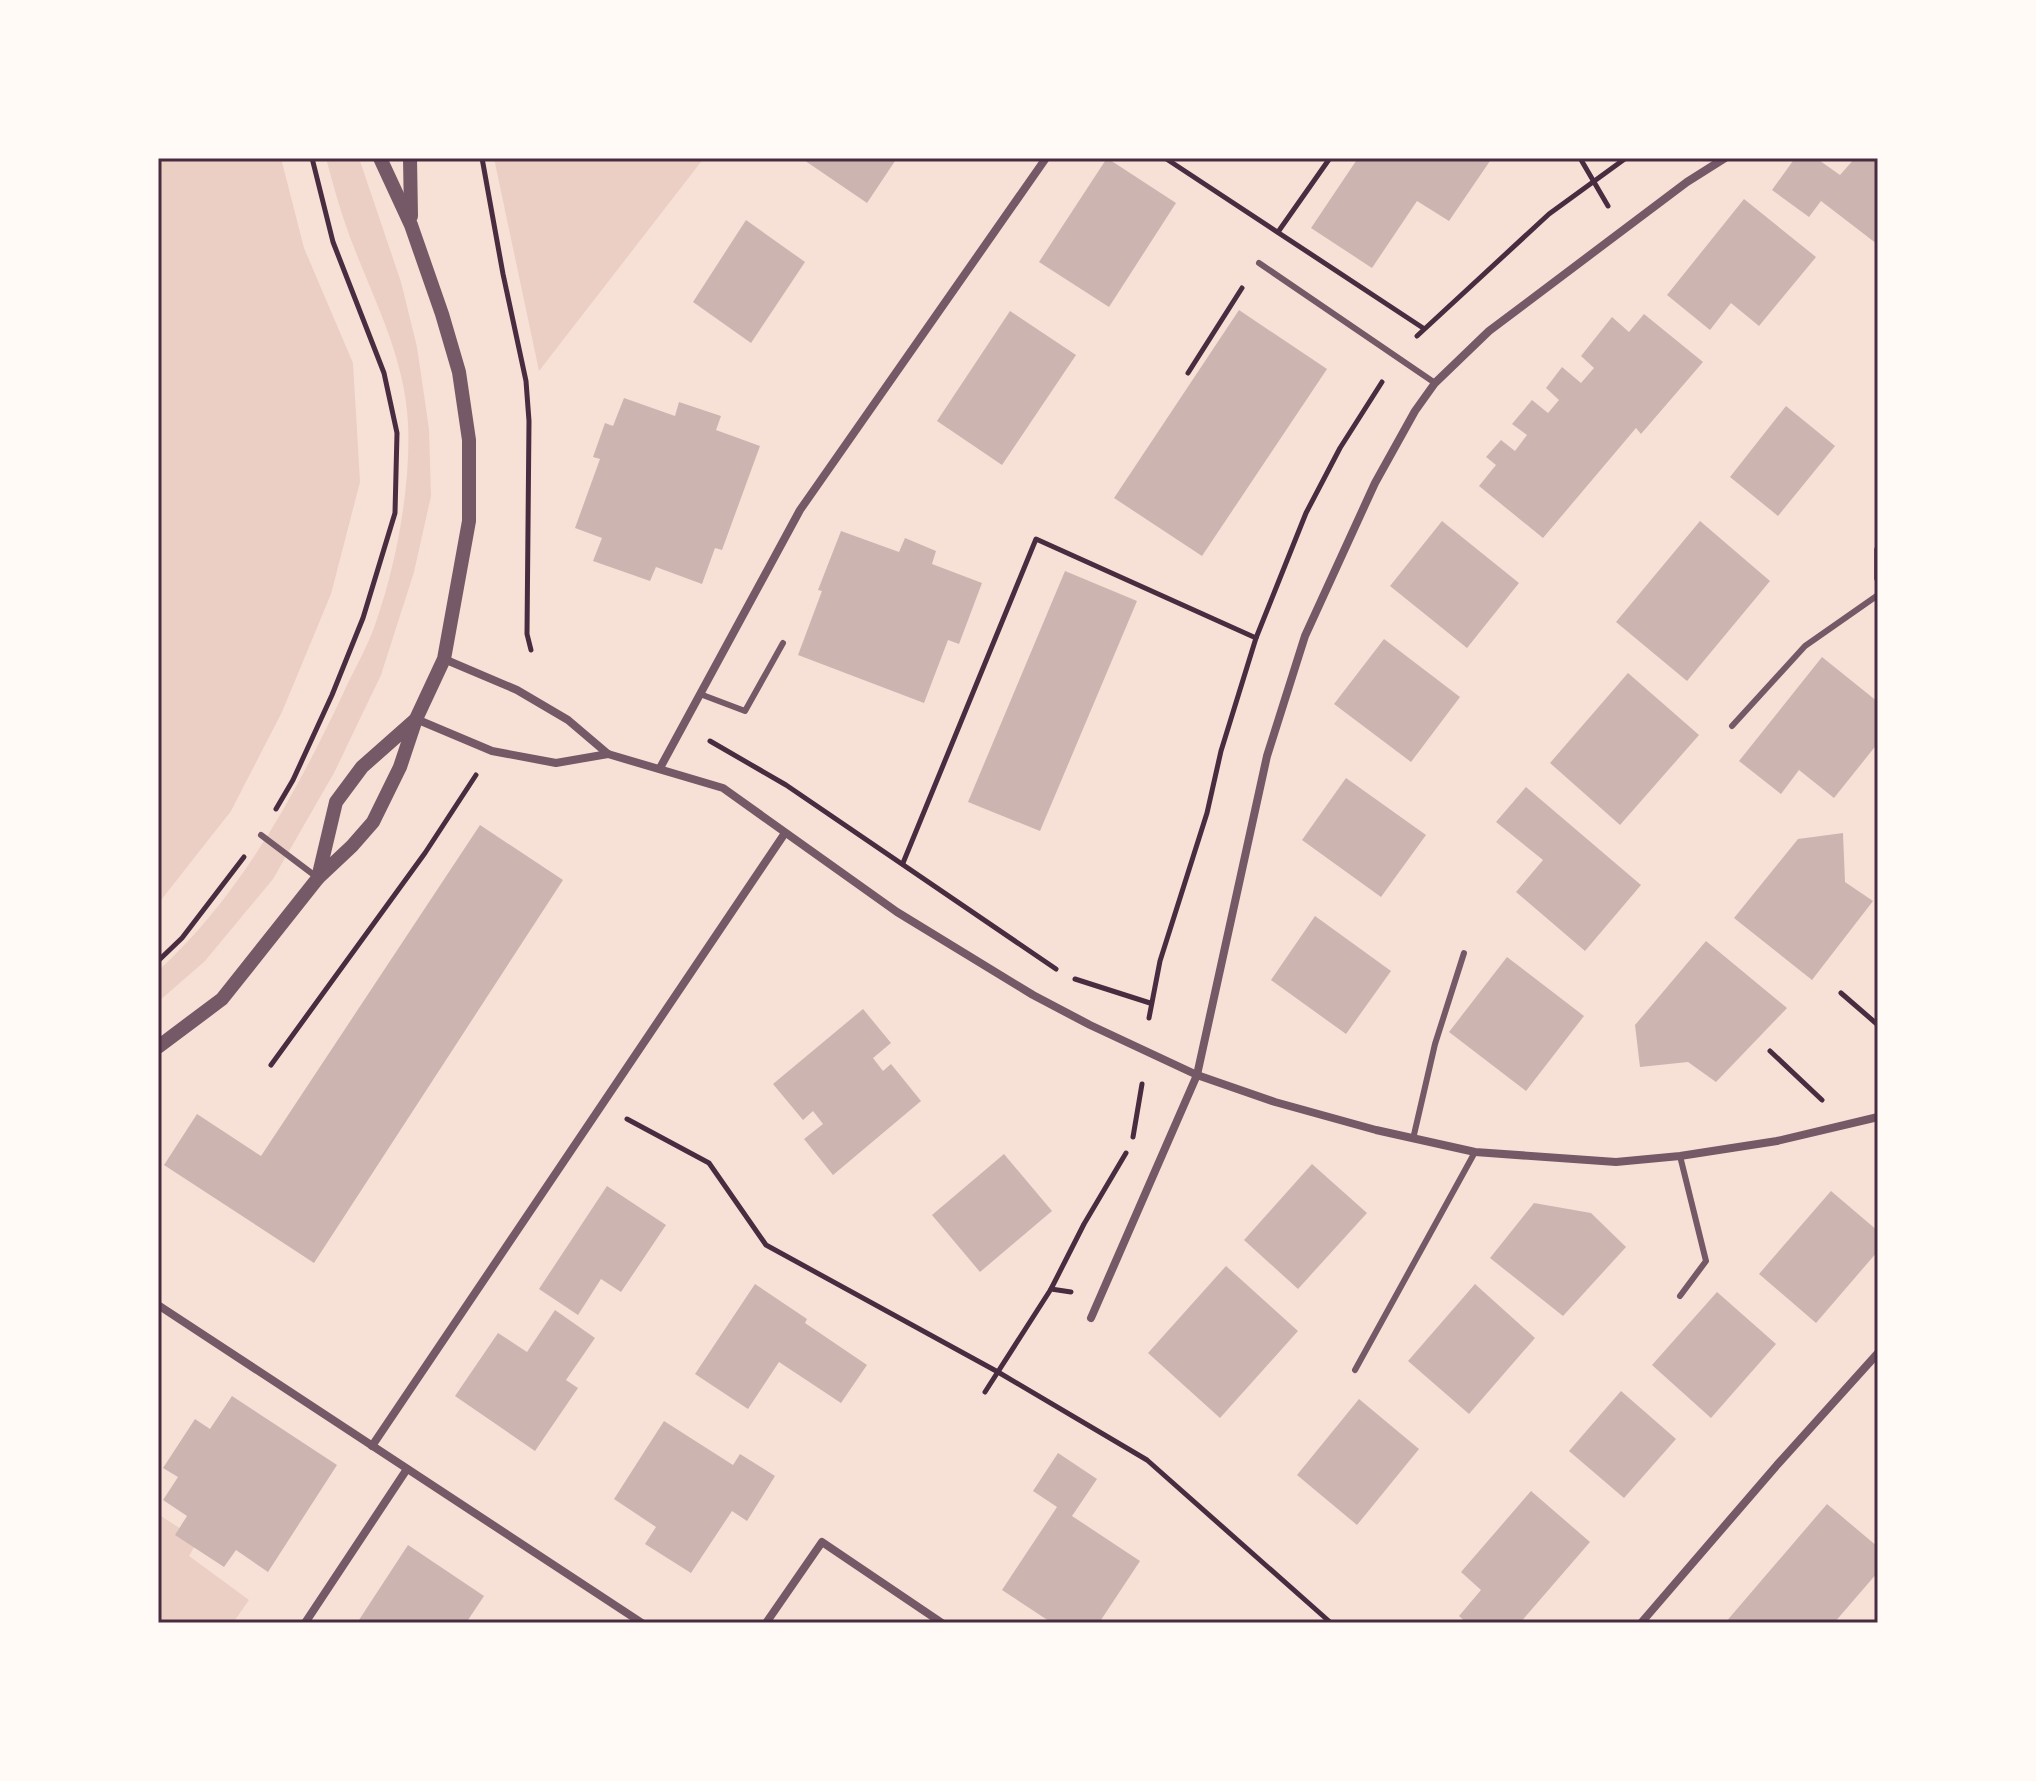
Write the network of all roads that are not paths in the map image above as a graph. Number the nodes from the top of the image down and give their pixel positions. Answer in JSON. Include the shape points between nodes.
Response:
{"nodes":[{"id":1,"x":380,"y":158,"type":"edge"},
{"id":2,"x":410,"y":158,"type":"edge"},
{"id":3,"x":1046,"y":158,"type":"edge"},
{"id":4,"x":1725,"y":158,"type":"edge"},
{"id":5,"x":411,"y":225,"type":"junction"},
{"id":6,"x":1259,"y":263,"type":"road end"},
{"id":7,"x":1435,"y":383,"type":"junction"},
{"id":8,"x":1878,"y":550,"type":"edge"},
{"id":9,"x":1878,"y":578,"type":"edge"},
{"id":10,"x":1878,"y":595,"type":"edge"},
{"id":11,"x":783,"y":643,"type":"dead end"},
{"id":12,"x":444,"y":659,"type":"junction"},
{"id":13,"x":700,"y":694,"type":"junction"},
{"id":14,"x":416,"y":719,"type":"junction"},
{"id":15,"x":1732,"y":726,"type":"dead end"},
{"id":16,"x":608,"y":754,"type":"junction"},
{"id":17,"x":660,"y":768,"type":"junction"},
{"id":18,"x":785,"y":833,"type":"junction"},
{"id":19,"x":261,"y":835,"type":"road end"},
{"id":20,"x":318,"y":878,"type":"junction"},
{"id":21,"x":1464,"y":953,"type":"dead end"},
{"id":22,"x":158,"y":1047,"type":"edge"},
{"id":23,"x":1197,"y":1075,"type":"junction"},
{"id":24,"x":1878,"y":1117,"type":"edge"},
{"id":25,"x":1413,"y":1139,"type":"junction"},
{"id":26,"x":1475,"y":1152,"type":"junction"},
{"id":27,"x":1680,"y":1156,"type":"junction"},
{"id":28,"x":1680,"y":1296,"type":"dead end"},
{"id":29,"x":158,"y":1305,"type":"edge"},
{"id":30,"x":1091,"y":1318,"type":"dead end"},
{"id":31,"x":1878,"y":1353,"type":"edge"},
{"id":32,"x":1355,"y":1370,"type":"dead end"},
{"id":33,"x":372,"y":1446,"type":"junction"},
{"id":34,"x":407,"y":1469,"type":"junction"},
{"id":35,"x":305,"y":1623,"type":"edge"},
{"id":36,"x":642,"y":1623,"type":"edge"},
{"id":37,"x":766,"y":1623,"type":"edge"},
{"id":38,"x":942,"y":1623,"type":"edge"},
{"id":39,"x":1641,"y":1623,"type":"edge"}],
"edges":[{"from":1,"to":5,"type":"street"},
{"from":2,"to":5,"type":"street"},
{"from":3,"to":13,"type":"street","via":[[800,510]]},
{"from":4,"to":7,"type":"street","via":[[1489,331]]},
{"from":5,"to":12,"type":"street","via":[[459,372],[469,440],[469,521]]},
{"from":6,"to":7,"type":"lane"},
{"from":7,"to":23,"type":"street","via":[[1375,483],[1305,636],[1267,756]]},
{"from":8,"to":9,"type":"street"},
{"from":10,"to":15,"type":"lane","via":[[1805,646]]},
{"from":11,"to":13,"type":"lane","via":[[745,711]]},
{"from":12,"to":14,"type":"street"},
{"from":12,"to":16,"type":"street","via":[[517,690],[568,720]]},
{"from":13,"to":17,"type":"street"},
{"from":14,"to":16,"type":"street","via":[[492,751],[556,763]]},
{"from":14,"to":20,"type":"street","via":[[373,822]]},
{"from":14,"to":20,"type":"street","via":[[362,767],[336,802]]},
{"from":16,"to":17,"type":"street"},
{"from":17,"to":18,"type":"street","via":[[723,788]]},
{"from":18,"to":23,"type":"street","via":[[897,912],[1033,995]]},
{"from":18,"to":33,"type":"street"},
{"from":19,"to":20,"type":"lane"},
{"from":20,"to":22,"type":"street","via":[[222,999]]},
{"from":21,"to":25,"type":"lane"},
{"from":23,"to":25,"type":"street"},
{"from":23,"to":30,"type":"street"},
{"from":24,"to":27,"type":"street","via":[[1777,1141]]},
{"from":25,"to":26,"type":"street"},
{"from":26,"to":27,"type":"street","via":[[1616,1162]]},
{"from":26,"to":32,"type":"lane"},
{"from":27,"to":28,"type":"lane","via":[[1706,1261]]},
{"from":29,"to":33,"type":"street"},
{"from":31,"to":39,"type":"street"},
{"from":33,"to":34,"type":"street"},
{"from":34,"to":35,"type":"street"},
{"from":34,"to":36,"type":"street"},
{"from":37,"to":38,"type":"street","via":[[822,1542]]}]}
